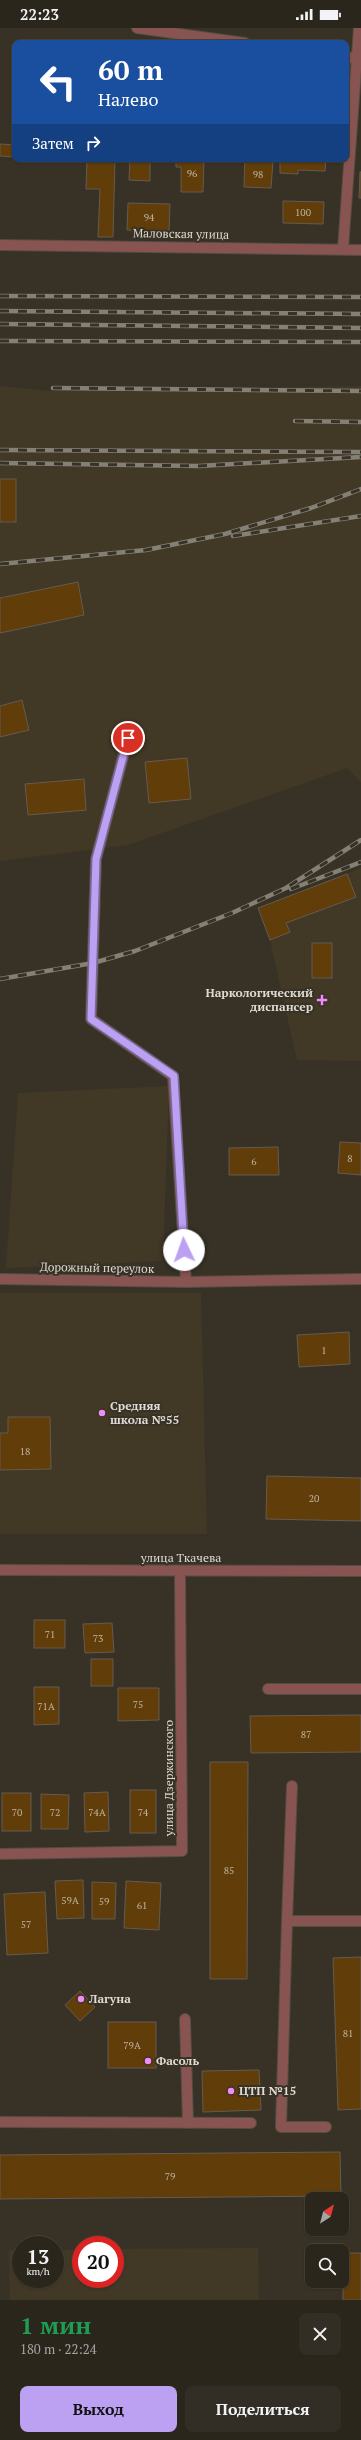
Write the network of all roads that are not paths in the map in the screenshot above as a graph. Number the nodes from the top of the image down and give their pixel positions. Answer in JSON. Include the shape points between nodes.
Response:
{"nodes":[{"id":1,"x":137,"y":28,"type":"edge"},
{"id":2,"x":359,"y":28,"type":"edge"},
{"id":3,"x":223,"y":40,"type":"edge"},
{"id":4,"x":349,"y":57,"type":"edge"},
{"id":5,"x":359,"y":59,"type":"edge"},
{"id":6,"x":0,"y":245,"type":"edge"},
{"id":7,"x":343,"y":249,"type":"junction"},
{"id":8,"x":361,"y":250,"type":"edge"},
{"id":9,"x":128,"y":738,"type":"dead end"},
{"id":10,"x":0,"y":1279,"type":"edge"},
{"id":11,"x":361,"y":1279,"type":"edge"},
{"id":12,"x":186,"y":1282,"type":"junction"},
{"id":13,"x":0,"y":1570,"type":"edge"},
{"id":14,"x":361,"y":1571,"type":"edge"},
{"id":15,"x":180,"y":1572,"type":"junction"},
{"id":16,"x":268,"y":1689,"type":"dead end"},
{"id":17,"x":361,"y":1689,"type":"edge"},
{"id":18,"x":292,"y":1786,"type":"dead end"},
{"id":19,"x":0,"y":1854,"type":"edge"},
{"id":20,"x":287,"y":1921,"type":"junction"},
{"id":21,"x":361,"y":1921,"type":"edge"},
{"id":22,"x":185,"y":2019,"type":"dead end"},
{"id":23,"x":0,"y":2122,"type":"edge"},
{"id":24,"x":188,"y":2123,"type":"junction"},
{"id":25,"x":251,"y":2123,"type":"dead end"},
{"id":26,"x":326,"y":2127,"type":"dead end"}],
"edges":[{"from":1,"to":3,"type":"street"},
{"from":2,"to":5,"type":"street"},
{"from":4,"to":5,"type":"street"},
{"from":5,"to":7,"type":"street"},
{"from":6,"to":7,"type":"street","name":"Маловская улица"},
{"from":7,"to":8,"type":"street","name":"Маловская улица"},
{"from":9,"to":12,"type":"street","via":[[96,859],[91,1019],[174,1076]]},
{"from":10,"to":12,"type":"street","name":"Дорожный переулок"},
{"from":11,"to":12,"type":"street","name":"Дорожный переулок"},
{"from":13,"to":15,"type":"street","name":"улица Ткачева"},
{"from":14,"to":15,"type":"street","name":"улица Ткачева"},
{"from":15,"to":19,"type":"street","name":"улица Дзержинского","via":[[182,1851]]},
{"from":16,"to":17,"type":"street"},
{"from":18,"to":20,"type":"street"},
{"from":20,"to":21,"type":"street"},
{"from":20,"to":26,"type":"street","via":[[281,2126]]},
{"from":22,"to":24,"type":"street"},
{"from":23,"to":24,"type":"street"},
{"from":24,"to":25,"type":"street"}]}
